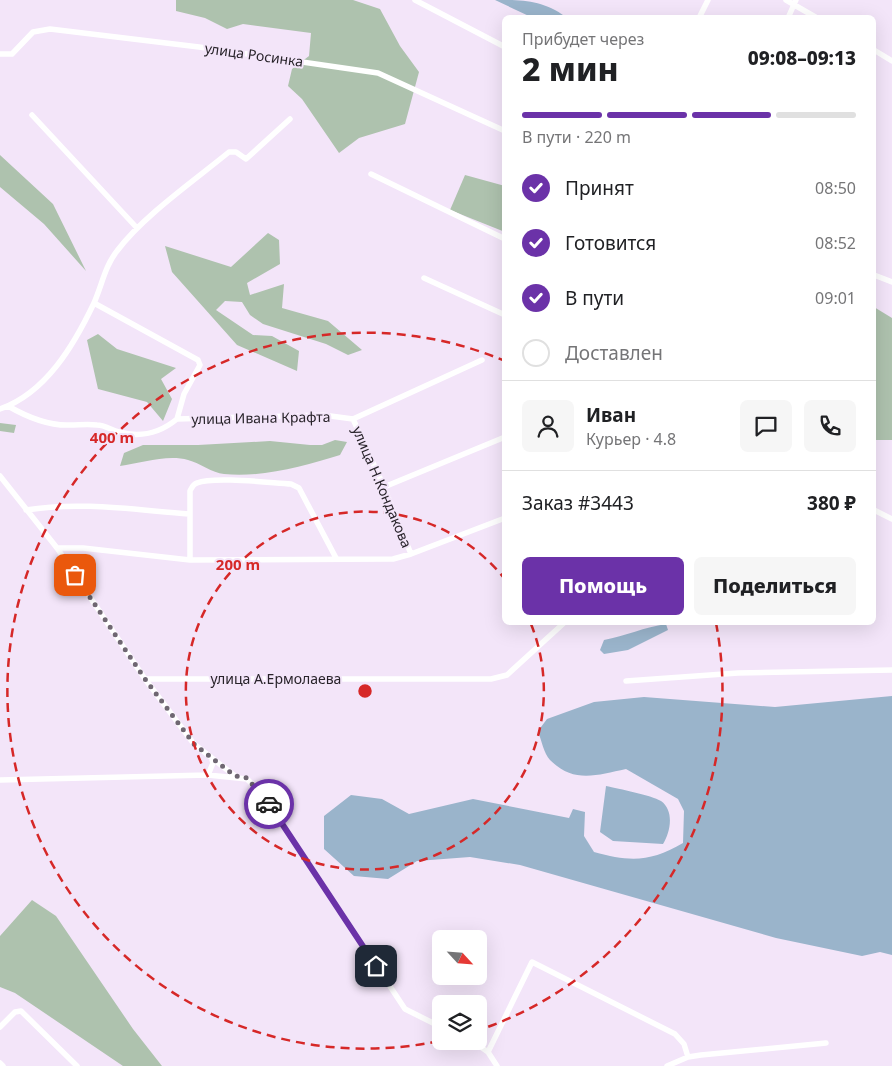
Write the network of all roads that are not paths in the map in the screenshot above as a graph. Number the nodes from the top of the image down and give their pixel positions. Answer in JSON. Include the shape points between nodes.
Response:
{"nodes":[{"id":1,"x":415,"y":0,"type":"edge"},
{"id":2,"x":708,"y":0,"type":"edge"},
{"id":3,"x":786,"y":0,"type":"edge"},
{"id":4,"x":795,"y":2,"type":"edge"},
{"id":5,"x":700,"y":15,"type":"edge"},
{"id":6,"x":789,"y":15,"type":"edge"},
{"id":7,"x":813,"y":15,"type":"edge"},
{"id":8,"x":502,"y":45,"type":"edge"},
{"id":9,"x":876,"y":51,"type":"edge"},
{"id":10,"x":0,"y":54,"type":"edge"},
{"id":11,"x":892,"y":61,"type":"edge"},
{"id":12,"x":32,"y":115,"type":"dead end"},
{"id":13,"x":290,"y":119,"type":"dead end"},
{"id":14,"x":502,"y":131,"type":"edge"},
{"id":15,"x":371,"y":174,"type":"dead end"},
{"id":16,"x":137,"y":228,"type":"junction"},
{"id":17,"x":502,"y":238,"type":"edge"},
{"id":18,"x":876,"y":276,"type":"edge"},
{"id":19,"x":424,"y":278,"type":"dead end"},
{"id":20,"x":892,"y":282,"type":"edge"},
{"id":21,"x":94,"y":303,"type":"junction"},
{"id":22,"x":502,"y":314,"type":"edge"},
{"id":23,"x":482,"y":360,"type":"dead end"},
{"id":24,"x":8,"y":406,"type":"junction"},
{"id":25,"x":0,"y":409,"type":"edge"},
{"id":26,"x":177,"y":419,"type":"junction"},
{"id":27,"x":353,"y":419,"type":"junction"},
{"id":28,"x":502,"y":439,"type":"edge"},
{"id":29,"x":0,"y":476,"type":"edge"},
{"id":30,"x":384,"y":487,"type":"junction"},
{"id":31,"x":26,"y":510,"type":"junction"},
{"id":32,"x":876,"y":511,"type":"edge"},
{"id":33,"x":189,"y":514,"type":"junction"},
{"id":34,"x":891,"y":517,"type":"edge"},
{"id":35,"x":502,"y":519,"type":"edge"},
{"id":36,"x":57,"y":548,"type":"junction"},
{"id":37,"x":411,"y":554,"type":"junction"},
{"id":38,"x":336,"y":558,"type":"junction"},
{"id":39,"x":190,"y":560,"type":"junction"},
{"id":40,"x":563,"y":625,"type":"edge"},
{"id":41,"x":892,"y":670,"type":"edge"},
{"id":42,"x":145,"y":679,"type":"junction"},
{"id":43,"x":626,"y":681,"type":"dead end"},
{"id":44,"x":212,"y":757,"type":"junction"},
{"id":45,"x":208,"y":775,"type":"junction"},
{"id":46,"x":235,"y":776,"type":"junction"},
{"id":47,"x":0,"y":780,"type":"edge"},
{"id":48,"x":432,"y":1022,"type":"edge"},
{"id":49,"x":0,"y":1027,"type":"edge"},
{"id":50,"x":826,"y":1043,"type":"dead end"},
{"id":51,"x":485,"y":1050,"type":"edge"},
{"id":52,"x":488,"y":1052,"type":"junction"},
{"id":53,"x":688,"y":1057,"type":"junction"},
{"id":54,"x":0,"y":1063,"type":"edge"},
{"id":55,"x":3,"y":1066,"type":"edge"},
{"id":56,"x":77,"y":1066,"type":"edge"},
{"id":57,"x":496,"y":1066,"type":"edge"},
{"id":58,"x":667,"y":1066,"type":"edge"}],
"edges":[{"from":1,"to":8,"type":"street"},
{"from":2,"to":5,"type":"street"},
{"from":3,"to":4,"type":"street"},
{"from":4,"to":6,"type":"street"},
{"from":4,"to":7,"type":"street"},
{"from":9,"to":11,"type":"street"},
{"from":10,"to":14,"type":"street","name":"улица Росинка","via":[[12,54],[33,32],[50,29],[378,73]]},
{"from":12,"to":16,"type":"street"},
{"from":13,"to":16,"type":"street","via":[[246,159],[236,152],[229,152]]},
{"from":15,"to":17,"type":"street"},
{"from":16,"to":21,"type":"street","via":[[117,251]]},
{"from":18,"to":20,"type":"street"},
{"from":19,"to":22,"type":"street"},
{"from":21,"to":24,"type":"street","via":[[56,368],[37,387]]},
{"from":21,"to":26,"type":"street","name":"улица Ивана Крафта","via":[[198,360],[200,365],[184,394]]},
{"from":23,"to":27,"type":"street"},
{"from":24,"to":25,"type":"street"},
{"from":24,"to":26,"type":"street","name":"улица Ивана Крафта","via":[[26,417],[44,422],[100,425],[120,432],[147,434],[164,430]]},
{"from":26,"to":27,"type":"street","name":"улица Ивана Крафта","via":[[323,415]]},
{"from":27,"to":30,"type":"street","name":"улица Н.Кондакова"},
{"from":28,"to":30,"type":"street"},
{"from":29,"to":31,"type":"street"},
{"from":30,"to":37,"type":"street","name":"улица Н.Кондакова"},
{"from":31,"to":33,"type":"street","via":[[48,506],[90,506]]},
{"from":31,"to":36,"type":"street"},
{"from":32,"to":34,"type":"street"},
{"from":33,"to":38,"type":"street","via":[[190,491],[198,482],[291,484],[299,488]]},
{"from":33,"to":39,"type":"street"},
{"from":35,"to":37,"type":"street","name":"улица Н.Кондакова"},
{"from":36,"to":39,"type":"street","name":"улица Н.Кондакова"},
{"from":36,"to":42,"type":"street"},
{"from":37,"to":38,"type":"street","name":"улица Н.Кондакова","via":[[393,559]]},
{"from":38,"to":39,"type":"street","name":"улица Н.Кондакова"},
{"from":40,"to":42,"type":"street","name":"улица А.Ермолаева","via":[[507,675],[491,679]]},
{"from":41,"to":43,"type":"street","via":[[738,673]]},
{"from":42,"to":44,"type":"street","via":[[194,744]]},
{"from":44,"to":45,"type":"street"},
{"from":44,"to":46,"type":"street"},
{"from":45,"to":46,"type":"street"},
{"from":45,"to":47,"type":"street"},
{"from":46,"to":48,"type":"street","via":[[247,778],[264,796],[405,1009]]},
{"from":49,"to":56,"type":"street","via":[[15,1012],[21,1011]]},
{"from":50,"to":53,"type":"street"},
{"from":51,"to":52,"type":"street"},
{"from":52,"to":53,"type":"street","via":[[532,962],[675,1034],[684,1044]]},
{"from":52,"to":57,"type":"street"},
{"from":53,"to":58,"type":"street"},
{"from":54,"to":55,"type":"street"}]}
